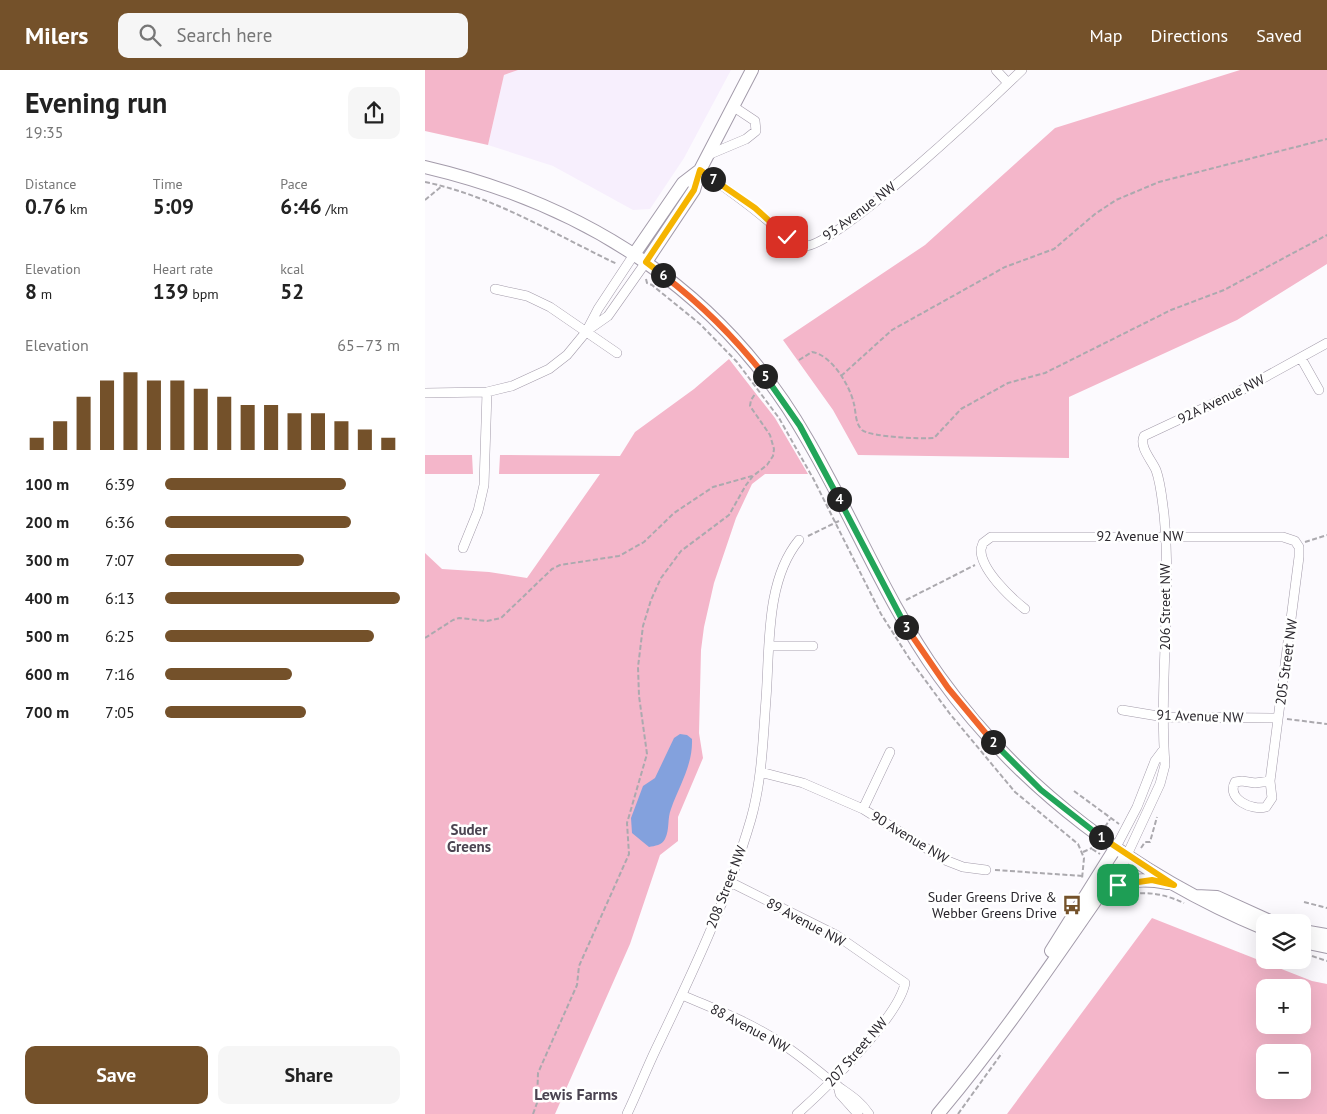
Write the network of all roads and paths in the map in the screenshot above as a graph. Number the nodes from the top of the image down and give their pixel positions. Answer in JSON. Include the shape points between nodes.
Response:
{"nodes":[{"id":1,"x":752,"y":70,"type":"edge"},
{"id":2,"x":995,"y":70,"type":"edge"},
{"id":3,"x":1022,"y":70,"type":"edge"},
{"id":4,"x":1008,"y":83,"type":"junction"},
{"id":5,"x":734,"y":107,"type":"junction"},
{"id":6,"x":1327,"y":139,"type":"edge"},
{"id":7,"x":709,"y":155,"type":"junction"},
{"id":8,"x":425,"y":167,"type":"edge"},
{"id":9,"x":700,"y":170,"type":"junction"},
{"id":10,"x":425,"y":182,"type":"edge"},
{"id":11,"x":442,"y":186,"type":"junction"},
{"id":12,"x":425,"y":200,"type":"edge"},
{"id":13,"x":1327,"y":235,"type":"edge"},
{"id":14,"x":635,"y":253,"type":"junction"},
{"id":15,"x":613,"y":262,"type":"dead end"},
{"id":16,"x":646,"y":262,"type":"junction"},
{"id":17,"x":495,"y":289,"type":"dead end"},
{"id":18,"x":586,"y":332,"type":"junction"},
{"id":19,"x":1327,"y":343,"type":"edge"},
{"id":20,"x":617,"y":353,"type":"dead end"},
{"id":21,"x":1301,"y":358,"type":"junction"},
{"id":22,"x":799,"y":360,"type":"dead end"},
{"id":23,"x":841,"y":376,"type":"junction"},
{"id":24,"x":1319,"y":390,"type":"dead end"},
{"id":25,"x":487,"y":392,"type":"junction"},
{"id":26,"x":425,"y":393,"type":"edge"},
{"id":27,"x":755,"y":394,"type":"dead end"},
{"id":28,"x":1142,"y":440,"type":"joint"},
{"id":29,"x":753,"y":476,"type":"junction"},
{"id":30,"x":849,"y":517,"type":"junction"},
{"id":31,"x":1166,"y":536,"type":"junction"},
{"id":32,"x":1327,"y":536,"type":"edge"},
{"id":33,"x":799,"y":540,"type":"joint"},
{"id":34,"x":1298,"y":544,"type":"junction"},
{"id":35,"x":463,"y":548,"type":"dead end"},
{"id":36,"x":984,"y":560,"type":"junction"},
{"id":37,"x":899,"y":604,"type":"dead end"},
{"id":38,"x":1025,"y":609,"type":"dead end"},
{"id":39,"x":887,"y":610,"type":"dead end"},
{"id":40,"x":881,"y":614,"type":"dead end"},
{"id":41,"x":425,"y":638,"type":"edge"},
{"id":42,"x":770,"y":646,"type":"junction"},
{"id":43,"x":813,"y":646,"type":"dead end"},
{"id":44,"x":1123,"y":710,"type":"dead end"},
{"id":45,"x":1165,"y":717,"type":"junction"},
{"id":46,"x":1278,"y":718,"type":"junction"},
{"id":47,"x":1327,"y":724,"type":"edge"},
{"id":48,"x":1164,"y":748,"type":"junction"},
{"id":49,"x":889,"y":752,"type":"dead end"},
{"id":50,"x":760,"y":772,"type":"junction"},
{"id":51,"x":1270,"y":781,"type":"junction"},
{"id":52,"x":1074,"y":791,"type":"dead end"},
{"id":53,"x":863,"y":809,"type":"junction"},
{"id":54,"x":1157,"y":817,"type":"dead end"},
{"id":55,"x":1111,"y":819,"type":"dead end"},
{"id":56,"x":1145,"y":842,"type":"dead end"},
{"id":57,"x":1116,"y":847,"type":"junction"},
{"id":58,"x":1092,"y":849,"type":"dead end"},
{"id":59,"x":1127,"y":855,"type":"junction"},
{"id":60,"x":986,"y":870,"type":"joint"},
{"id":61,"x":1083,"y":876,"type":"junction"},
{"id":62,"x":1087,"y":876,"type":"dead end"},
{"id":63,"x":730,"y":882,"type":"junction"},
{"id":64,"x":1081,"y":883,"type":"dead end"},
{"id":65,"x":1174,"y":885,"type":"junction"},
{"id":66,"x":1130,"y":894,"type":"dead end"},
{"id":67,"x":1192,"y":900,"type":"junction"},
{"id":68,"x":1304,"y":902,"type":"dead end"},
{"id":69,"x":1327,"y":908,"type":"edge"},
{"id":70,"x":1256,"y":915,"type":"edge"},
{"id":71,"x":1085,"y":917,"type":"junction"},
{"id":72,"x":1256,"y":925,"type":"edge"},
{"id":73,"x":1311,"y":932,"type":"edge"},
{"id":74,"x":1327,"y":935,"type":"edge"},
{"id":75,"x":1311,"y":944,"type":"edge"},
{"id":76,"x":1327,"y":948,"type":"edge"},
{"id":77,"x":1311,"y":956,"type":"dead end"},
{"id":78,"x":1327,"y":960,"type":"edge"},
{"id":79,"x":905,"y":983,"type":"joint"},
{"id":80,"x":682,"y":995,"type":"junction"},
{"id":81,"x":1003,"y":1030,"type":"junction"},
{"id":82,"x":835,"y":1084,"type":"junction"},
{"id":83,"x":533,"y":1114,"type":"edge"},
{"id":84,"x":627,"y":1114,"type":"edge"},
{"id":85,"x":797,"y":1114,"type":"edge"},
{"id":86,"x":858,"y":1114,"type":"edge"},
{"id":87,"x":869,"y":1114,"type":"edge"},
{"id":88,"x":938,"y":1114,"type":"edge"}],
"edges":[{"from":1,"to":5,"type":"main road"},
{"from":2,"to":4,"type":"street"},
{"from":3,"to":4,"type":"street","name":"93 Avenue NW"},
{"from":4,"to":9,"type":"street","name":"93 Avenue NW","via":[[880,197],[814,246],[803,246],[787,237],[755,208]]},
{"from":5,"to":7,"type":"main road"},
{"from":5,"to":7,"type":"street","via":[[755,121],[755,130],[746,139]]},
{"from":6,"to":23,"type":"path","via":[[1159,182],[1116,200],[1054,249],[1005,267],[892,330]]},
{"from":7,"to":9,"type":"main road"},
{"from":8,"to":14,"type":"main road","via":[[521,195],[555,209]]},
{"from":9,"to":14,"type":"main road","via":[[683,183]]},
{"from":9,"to":16,"type":"main road","via":[[694,190]]},
{"from":10,"to":11,"type":"path"},
{"from":11,"to":12,"type":"path"},
{"from":11,"to":15,"type":"path","via":[[519,215],[607,262]]},
{"from":13,"to":23,"type":"path","via":[[1224,290],[1171,310],[1045,373],[1008,383],[961,409],[934,438],[908,439],[862,430],[854,402]]},
{"from":14,"to":16,"type":"main road"},
{"from":14,"to":18,"type":"street"},
{"from":16,"to":18,"type":"street","via":[[608,316]]},
{"from":16,"to":30,"type":"main road","via":[[700,306],[749,356],[800,426]]},
{"from":17,"to":18,"type":"street","via":[[527,296],[550,307]]},
{"from":18,"to":20,"type":"street"},
{"from":18,"to":25,"type":"street","via":[[567,355],[549,369],[512,386]]},
{"from":19,"to":21,"type":"street","name":"92A Avenue NW"},
{"from":21,"to":24,"type":"street"},
{"from":21,"to":28,"type":"street","name":"92A Avenue NW"},
{"from":22,"to":23,"type":"path","via":[[813,352],[818,353]]},
{"from":25,"to":26,"type":"street"},
{"from":25,"to":35,"type":"street","via":[[483,485],[478,511]]},
{"from":27,"to":29,"type":"path","via":[[751,406],[770,435],[774,448],[767,465]]},
{"from":28,"to":31,"type":"street","name":"206 Street NW","via":[[1161,491]]},
{"from":29,"to":41,"type":"path","via":[[713,487],[674,513],[644,542],[619,556],[552,569],[501,618],[487,621],[459,618]]},
{"from":29,"to":83,"type":"path","via":[[729,515],[681,551],[661,578],[651,600],[643,626],[638,667],[647,754],[627,823],[629,854],[579,966],[577,985],[538,1073],[537,1104]]},
{"from":30,"to":33,"type":"path"},
{"from":30,"to":57,"type":"main road","via":[[901,618],[938,675],[973,720],[1041,790]]},
{"from":31,"to":34,"type":"street","name":"92 Avenue NW","via":[[1283,536]]},
{"from":31,"to":36,"type":"street","name":"92 Avenue NW","via":[[991,537],[983,543],[981,554]]},
{"from":31,"to":45,"type":"street","name":"206 Street NW"},
{"from":32,"to":34,"type":"path"},
{"from":33,"to":42,"type":"street","name":"208 Street NW","via":[[788,553],[779,574]]},
{"from":34,"to":46,"type":"street","name":"205 Street NW"},
{"from":36,"to":37,"type":"path"},
{"from":36,"to":38,"type":"street","via":[[998,583]]},
{"from":39,"to":40,"type":"path"},
{"from":42,"to":43,"type":"street"},
{"from":42,"to":50,"type":"street","name":"208 Street NW"},
{"from":44,"to":45,"type":"street","name":"91 Avenue NW"},
{"from":45,"to":46,"type":"street","name":"91 Avenue NW"},
{"from":45,"to":48,"type":"street","name":"206 Street NW"},
{"from":46,"to":47,"type":"path"},
{"from":46,"to":51,"type":"street","name":"205 Street NW"},
{"from":48,"to":57,"type":"street","name":"206 Street NW"},
{"from":48,"to":59,"type":"street","name":"206 Street NW","via":[[1165,765],[1160,784]]},
{"from":49,"to":53,"type":"street","name":"90 Avenue NW"},
{"from":50,"to":53,"type":"street","name":"90 Avenue NW","via":[[803,783]]},
{"from":50,"to":63,"type":"street","name":"208 Street NW","via":[[751,818]]},
{"from":51,"to":51,"type":"street","name":"205 Street NW","via":[[1235,782],[1232,791],[1248,806],[1266,808],[1272,798]]},
{"from":52,"to":55,"type":"path"},
{"from":53,"to":60,"type":"street","name":"90 Avenue NW","via":[[945,860],[963,867]]},
{"from":54,"to":56,"type":"path","via":[[1150,842]]},
{"from":57,"to":59,"type":"main road"},
{"from":57,"to":81,"type":"main road"},
{"from":58,"to":61,"type":"path","via":[[1083,852]]},
{"from":59,"to":65,"type":"main road"},
{"from":59,"to":71,"type":"main road"},
{"from":60,"to":61,"type":"path"},
{"from":61,"to":62,"type":"path"},
{"from":61,"to":64,"type":"path"},
{"from":63,"to":79,"type":"street","name":"89 Avenue NW","via":[[836,934]]},
{"from":63,"to":80,"type":"street","name":"208 Street NW"},
{"from":65,"to":67,"type":"main road"},
{"from":65,"to":71,"type":"main road","via":[[1152,880],[1125,882],[1106,892]]},
{"from":66,"to":67,"type":"path","via":[[1157,893]]},
{"from":67,"to":70,"type":"main road","via":[[1217,897]]},
{"from":67,"to":72,"type":"main road"},
{"from":68,"to":69,"type":"path"},
{"from":71,"to":81,"type":"main road"},
{"from":73,"to":74,"type":"main road"},
{"from":75,"to":76,"type":"main road"},
{"from":77,"to":78,"type":"path"},
{"from":79,"to":82,"type":"street","name":"207 Street NW","via":[[904,991],[884,1021]]},
{"from":80,"to":82,"type":"street","name":"88 Avenue NW","via":[[775,1039]]},
{"from":80,"to":84,"type":"street","name":"208 Street NW"},
{"from":81,"to":88,"type":"main road"},
{"from":82,"to":85,"type":"street","name":"207 Street NW"},
{"from":82,"to":86,"type":"street","name":"88 Avenue NW"},
{"from":82,"to":87,"type":"street","name":"88 Avenue NW","via":[[850,1093]]}]}
